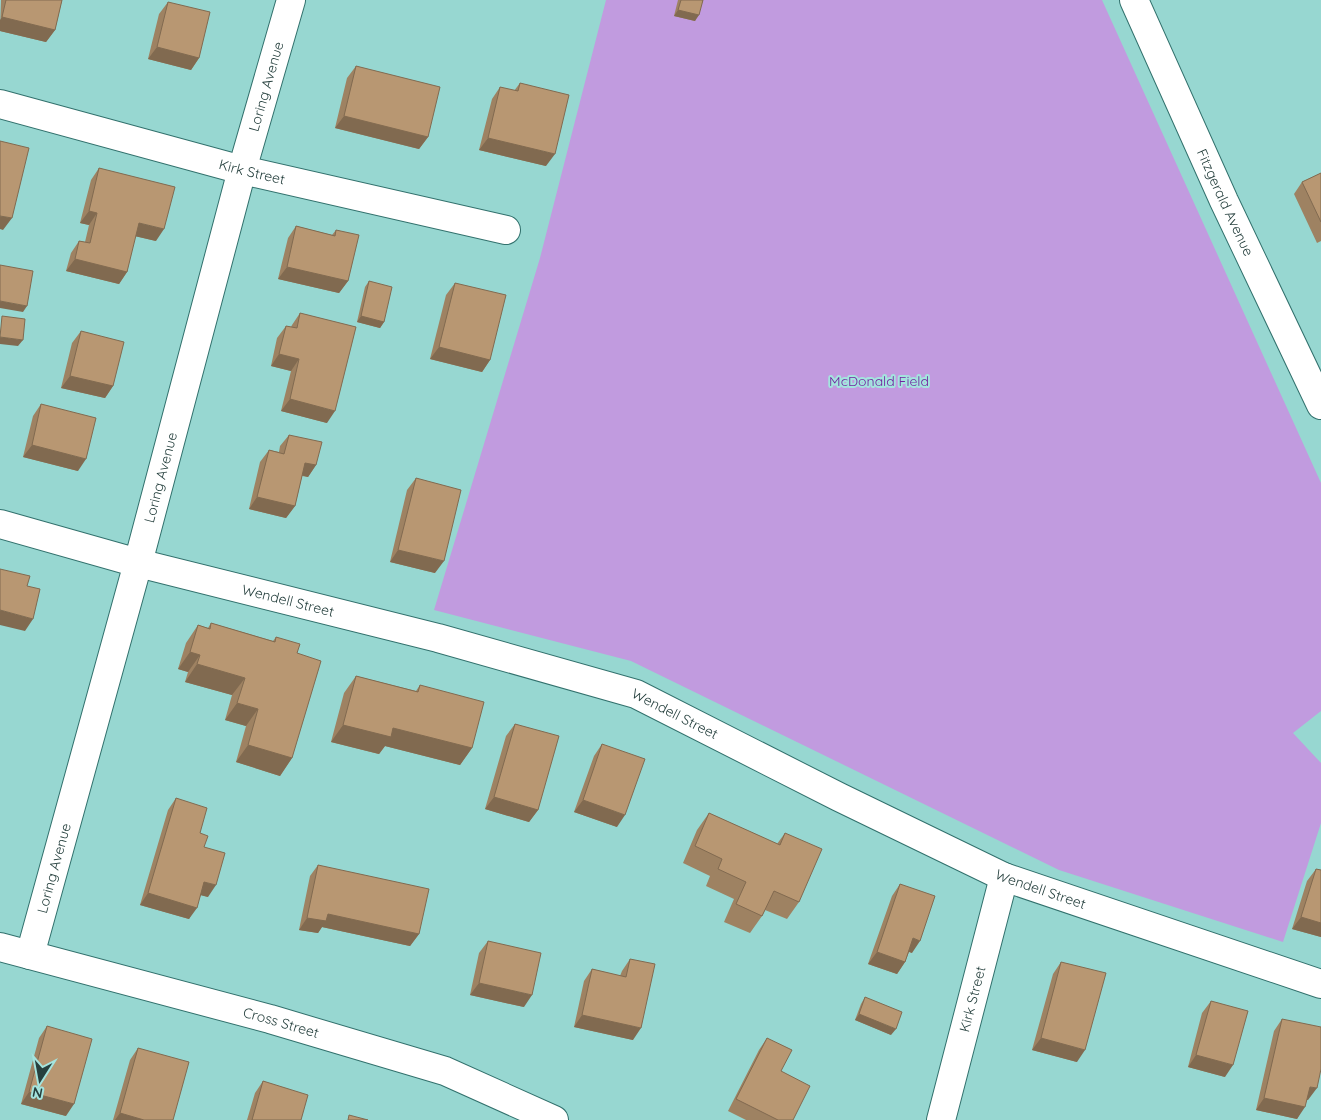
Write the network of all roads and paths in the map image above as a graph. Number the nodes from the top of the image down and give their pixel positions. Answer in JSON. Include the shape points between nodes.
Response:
{"nodes":[{"id":1,"x":292,"y":0,"type":"edge"},
{"id":2,"x":1134,"y":0,"type":"edge"},
{"id":3,"x":0,"y":104,"type":"edge"},
{"id":4,"x":242,"y":170,"type":"junction"},
{"id":5,"x":506,"y":230,"type":"dead end"},
{"id":6,"x":1321,"y":405,"type":"edge"},
{"id":7,"x":0,"y":524,"type":"edge"},
{"id":8,"x":138,"y":563,"type":"junction"},
{"id":9,"x":1004,"y":877,"type":"junction"},
{"id":10,"x":0,"y":947,"type":"edge"},
{"id":11,"x":30,"y":955,"type":"junction"},
{"id":12,"x":1321,"y":984,"type":"edge"},
{"id":13,"x":554,"y":1120,"type":"edge"},
{"id":14,"x":940,"y":1120,"type":"edge"}],
"edges":[{"from":1,"to":4,"type":"street","name":"Loring Avenue"},
{"from":2,"to":6,"type":"street","name":"Fitzgerald Avenue","via":[[1224,201]]},
{"from":3,"to":4,"type":"street","name":"Kirk Street"},
{"from":4,"to":5,"type":"street","name":"Kirk Street"},
{"from":4,"to":8,"type":"street","name":"Loring Avenue"},
{"from":7,"to":8,"type":"street","name":"Wendell Street"},
{"from":8,"to":9,"type":"street","name":"Wendell Street","via":[[438,638],[636,694]]},
{"from":8,"to":11,"type":"street","name":"Loring Avenue"},
{"from":9,"to":12,"type":"street","name":"Wendell Street"},
{"from":9,"to":14,"type":"street","name":"Kirk Street"},
{"from":10,"to":11,"type":"street","name":"Cross Street"},
{"from":11,"to":13,"type":"street","name":"Cross Street","via":[[270,1019],[445,1071]]}]}
